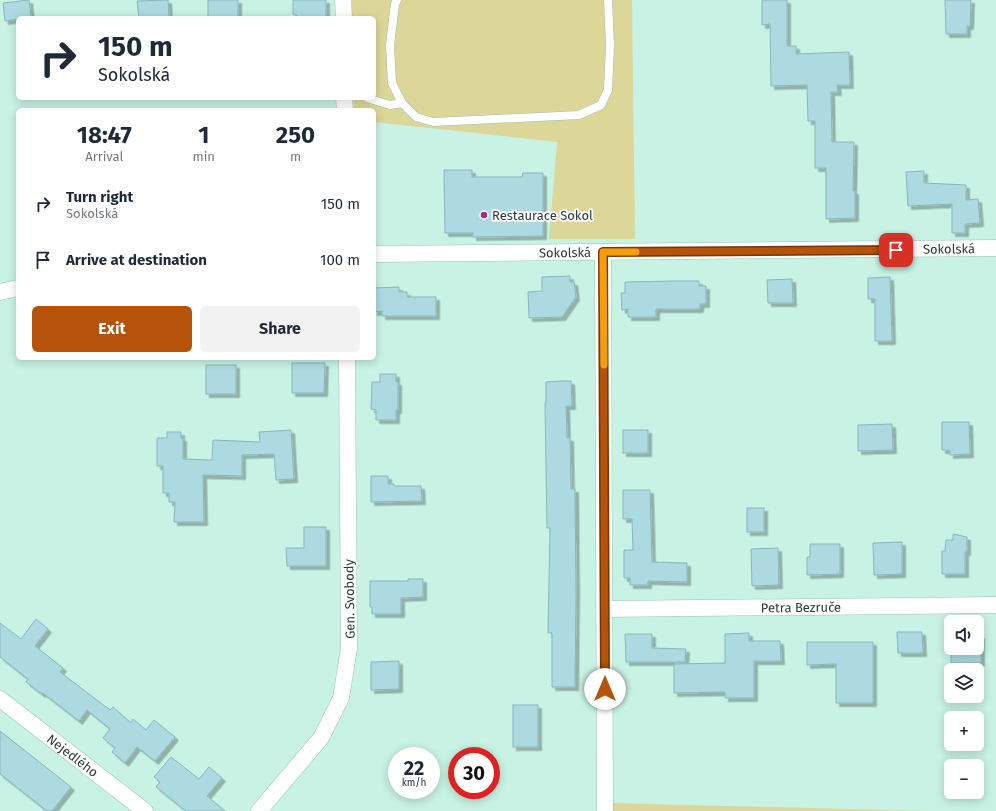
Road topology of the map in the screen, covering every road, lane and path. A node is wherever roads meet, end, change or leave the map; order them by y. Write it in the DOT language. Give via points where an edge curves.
graph roads {
  1 [pos="344,0"];
  2 [pos="397,0"];
  3 [pos="608,0"];
  4 [pos="344,16"];
  5 [pos="374,100"];
  6 [pos="402,103"];
  7 [pos="996,248"];
  8 [pos="603,252"];
  9 [pos="376,254"];
  10 [pos="16,288"];
  11 [pos="0,292"];
  12 [pos="347,360"];
  13 [pos="996,605"];
  14 [pos="605,609"];
  15 [pos="0,699"];
  16 [pos="145,811"];
  17 [pos="259,811"];
  18 [pos="605,811"];
  1 -- 4 [label="street"];
  2 -- 6 [label="lane" via="390,45 392,83"];
  3 -- 6 [label="lane" via="608,90 601,105 579,115 434,122 416,117"];
  5 -- 6 [label="lane" via="390,105"];
  7 -- 8 [label="street, Sokolská"];
  8 -- 9 [label="street, Sokolská"];
  8 -- 14 [label="street"];
  10 -- 11 [label="street"];
  12 -- 17 [label="street, Gen. Svobody" via="350,648 341,698 321,738"];
  13 -- 14 [label="street, Petra Bezruče"];
  14 -- 18 [label="street"];
  15 -- 16 [label="street, Nejedlého"];
}
